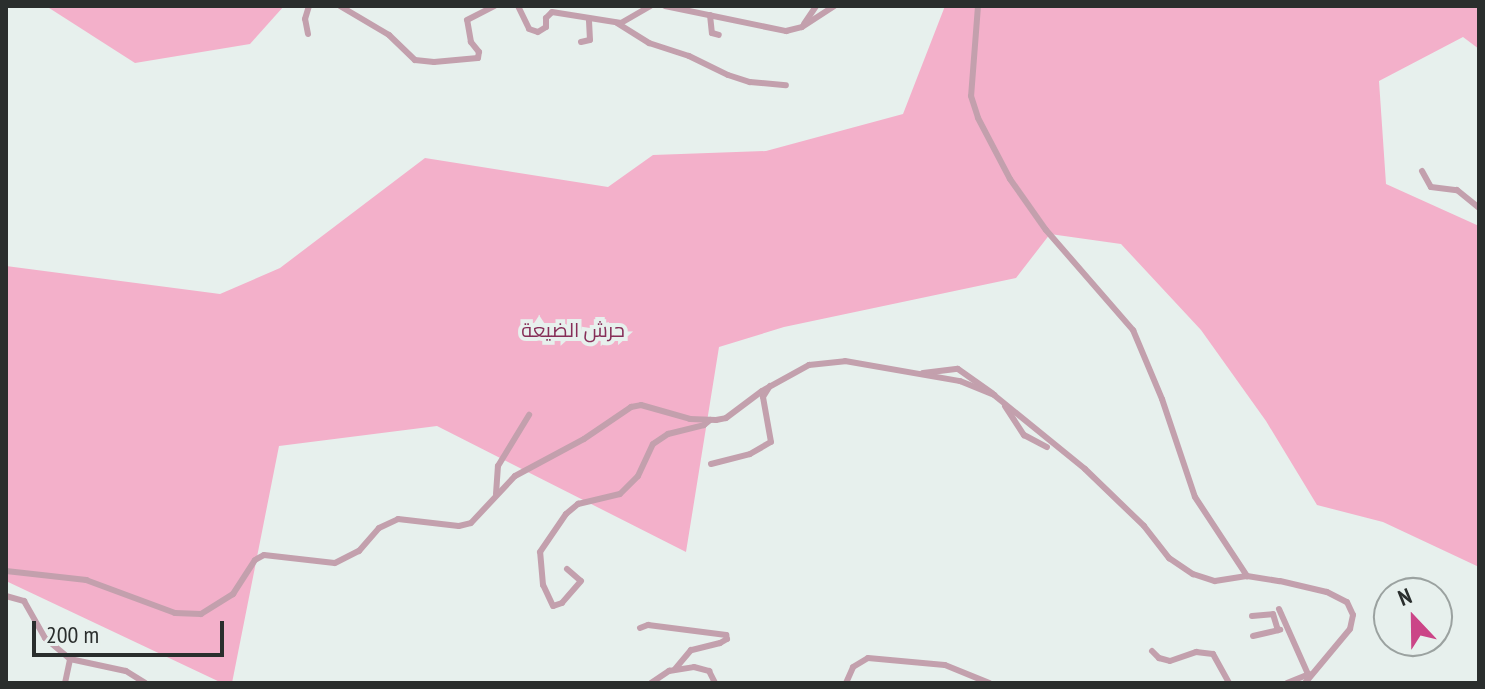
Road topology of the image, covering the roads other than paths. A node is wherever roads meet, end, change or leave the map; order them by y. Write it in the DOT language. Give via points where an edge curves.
graph roads {
  1 [pos="309,6"];
  2 [pos="340,6"];
  3 [pos="495,6"];
  4 [pos="518,6"];
  5 [pos="651,6"];
  6 [pos="665,6"];
  7 [pos="718,6"];
  8 [pos="834,6"];
  9 [pos="978,6"];
  10 [pos="814,7"];
  11 [pos="641,9"];
  12 [pos="710,15"];
  13 [pos="720,17"];
  14 [pos="589,19"];
  15 [pos="617,23"];
  16 [pos="802,27"];
  17 [pos="308,34"];
  18 [pos="719,35"];
  19 [pos="581,42"];
  20 [pos="478,58"];
  21 [pos="489,61"];
  22 [pos="786,85"];
  23 [pos="1422,171"];
  24 [pos="1479,208"];
  25 [pos="919,374"];
  26 [pos="770,386"];
  27 [pos="994,395"];
  28 [pos="1004,403"];
  29 [pos="529,415"];
  30 [pos="710,420"];
  31 [pos="1047,447"];
  32 [pos="711,464"];
  33 [pos="496,494"];
  34 [pos="567,569"];
  35 [pos="6,571"];
  36 [pos="1247,576"];
  37 [pos="6,596"];
  38 [pos="1279,609"];
  39 [pos="1252,616"];
  40 [pos="640,628"];
  41 [pos="1287,628"];
  42 [pos="1278,630"];
  43 [pos="1253,636"];
  44 [pos="1152,651"];
  45 [pos="70,659"];
  46 [pos="1177,659"];
  47 [pos="675,669"];
  48 [pos="1182,669"];
  49 [pos="1311,674"];
  50 [pos="65,683"];
  51 [pos="145,683"];
  52 [pos="651,683"];
  53 [pos="715,683"];
  54 [pos="846,683"];
  55 [pos="989,683"];
  56 [pos="1229,683"];
  57 [pos="1287,683"];
  58 [pos="1305,683"];
  1 -- 17 [label="street"];
  2 -- 20 [label="street" via="389,35 415,60"];
  3 -- 20 [label="street" via="467,20"];
  4 -- 14 [label="street" via="533,31 544,30 552,12"];
  5 -- 11 [label="street"];
  6 -- 12 [label="street"];
  7 -- 13 [label="street"];
  8 -- 16 [label="street"];
  9 -- 36 [label="street" via="971,96 978,118 1010,179 1051,237 1133,330 1195,497"];
  10 -- 16 [label="street"];
  11 -- 15 [label="street"];
  12 -- 13 [label="street"];
  12 -- 18 [label="street" via="712,33"];
  13 -- 16 [label="street" via="772,30"];
  14 -- 15 [label="street"];
  14 -- 19 [label="street" via="590,40"];
  15 -- 22 [label="street" via="649,43 728,75"];
  20 -- 21 [label="street"];
  23 -- 24 [label="street" via="1431,187 1457,190"];
  25 -- 26 [label="street" via="838,360 809,365"];
  25 -- 27 [label="street" via="968,383"];
  25 -- 27 [label="street" via="958,369"];
  26 -- 30 [label="street" via="726,418"];
  26 -- 32 [label="street" via="763,397 771,442 750,454"];
  27 -- 28 [label="street"];
  28 -- 31 [label="street" via="1024,435"];
  28 -- 36 [label="street" via="1085,469 1177,565 1215,581"];
  29 -- 33 [label="street" via="498,466"];
  30 -- 33 [label="street" via="631,407 530,467"];
  30 -- 34 [label="street" via="653,444 638,476 620,494 570,509 540,552 543,585 553,606 581,581"];
  33 -- 35 [label="street" via="475,521 465,525 389,521 359,551 335,563 259,557 233,594 201,614 175,613 94,582"];
  36 -- 49 [label="street" via="1309,586 1347,602 1353,615 1350,629"];
  37 -- 45 [label="street" via="24,601 45,638"];
  38 -- 41 [label="street"];
  39 -- 42 [label="street" via="1273,614"];
  40 -- 47 [label="street" via="726,635 720,643 691,650"];
  41 -- 42 [label="street"];
  41 -- 49 [label="street"];
  42 -- 43 [label="street"];
  44 -- 46 [label="street" via="1159,658"];
  45 -- 50 [label="street"];
  45 -- 51 [label="street" via="126,671"];
  46 -- 48 [label="street"];
  46 -- 56 [label="street" via="1196,652 1213,654"];
  47 -- 52 [label="street"];
  47 -- 53 [label="street" via="706,669"];
  49 -- 57 [label="street"];
  49 -- 58 [label="street"];
  54 -- 55 [label="street" via="853,667 868,658 945,665"];
}
